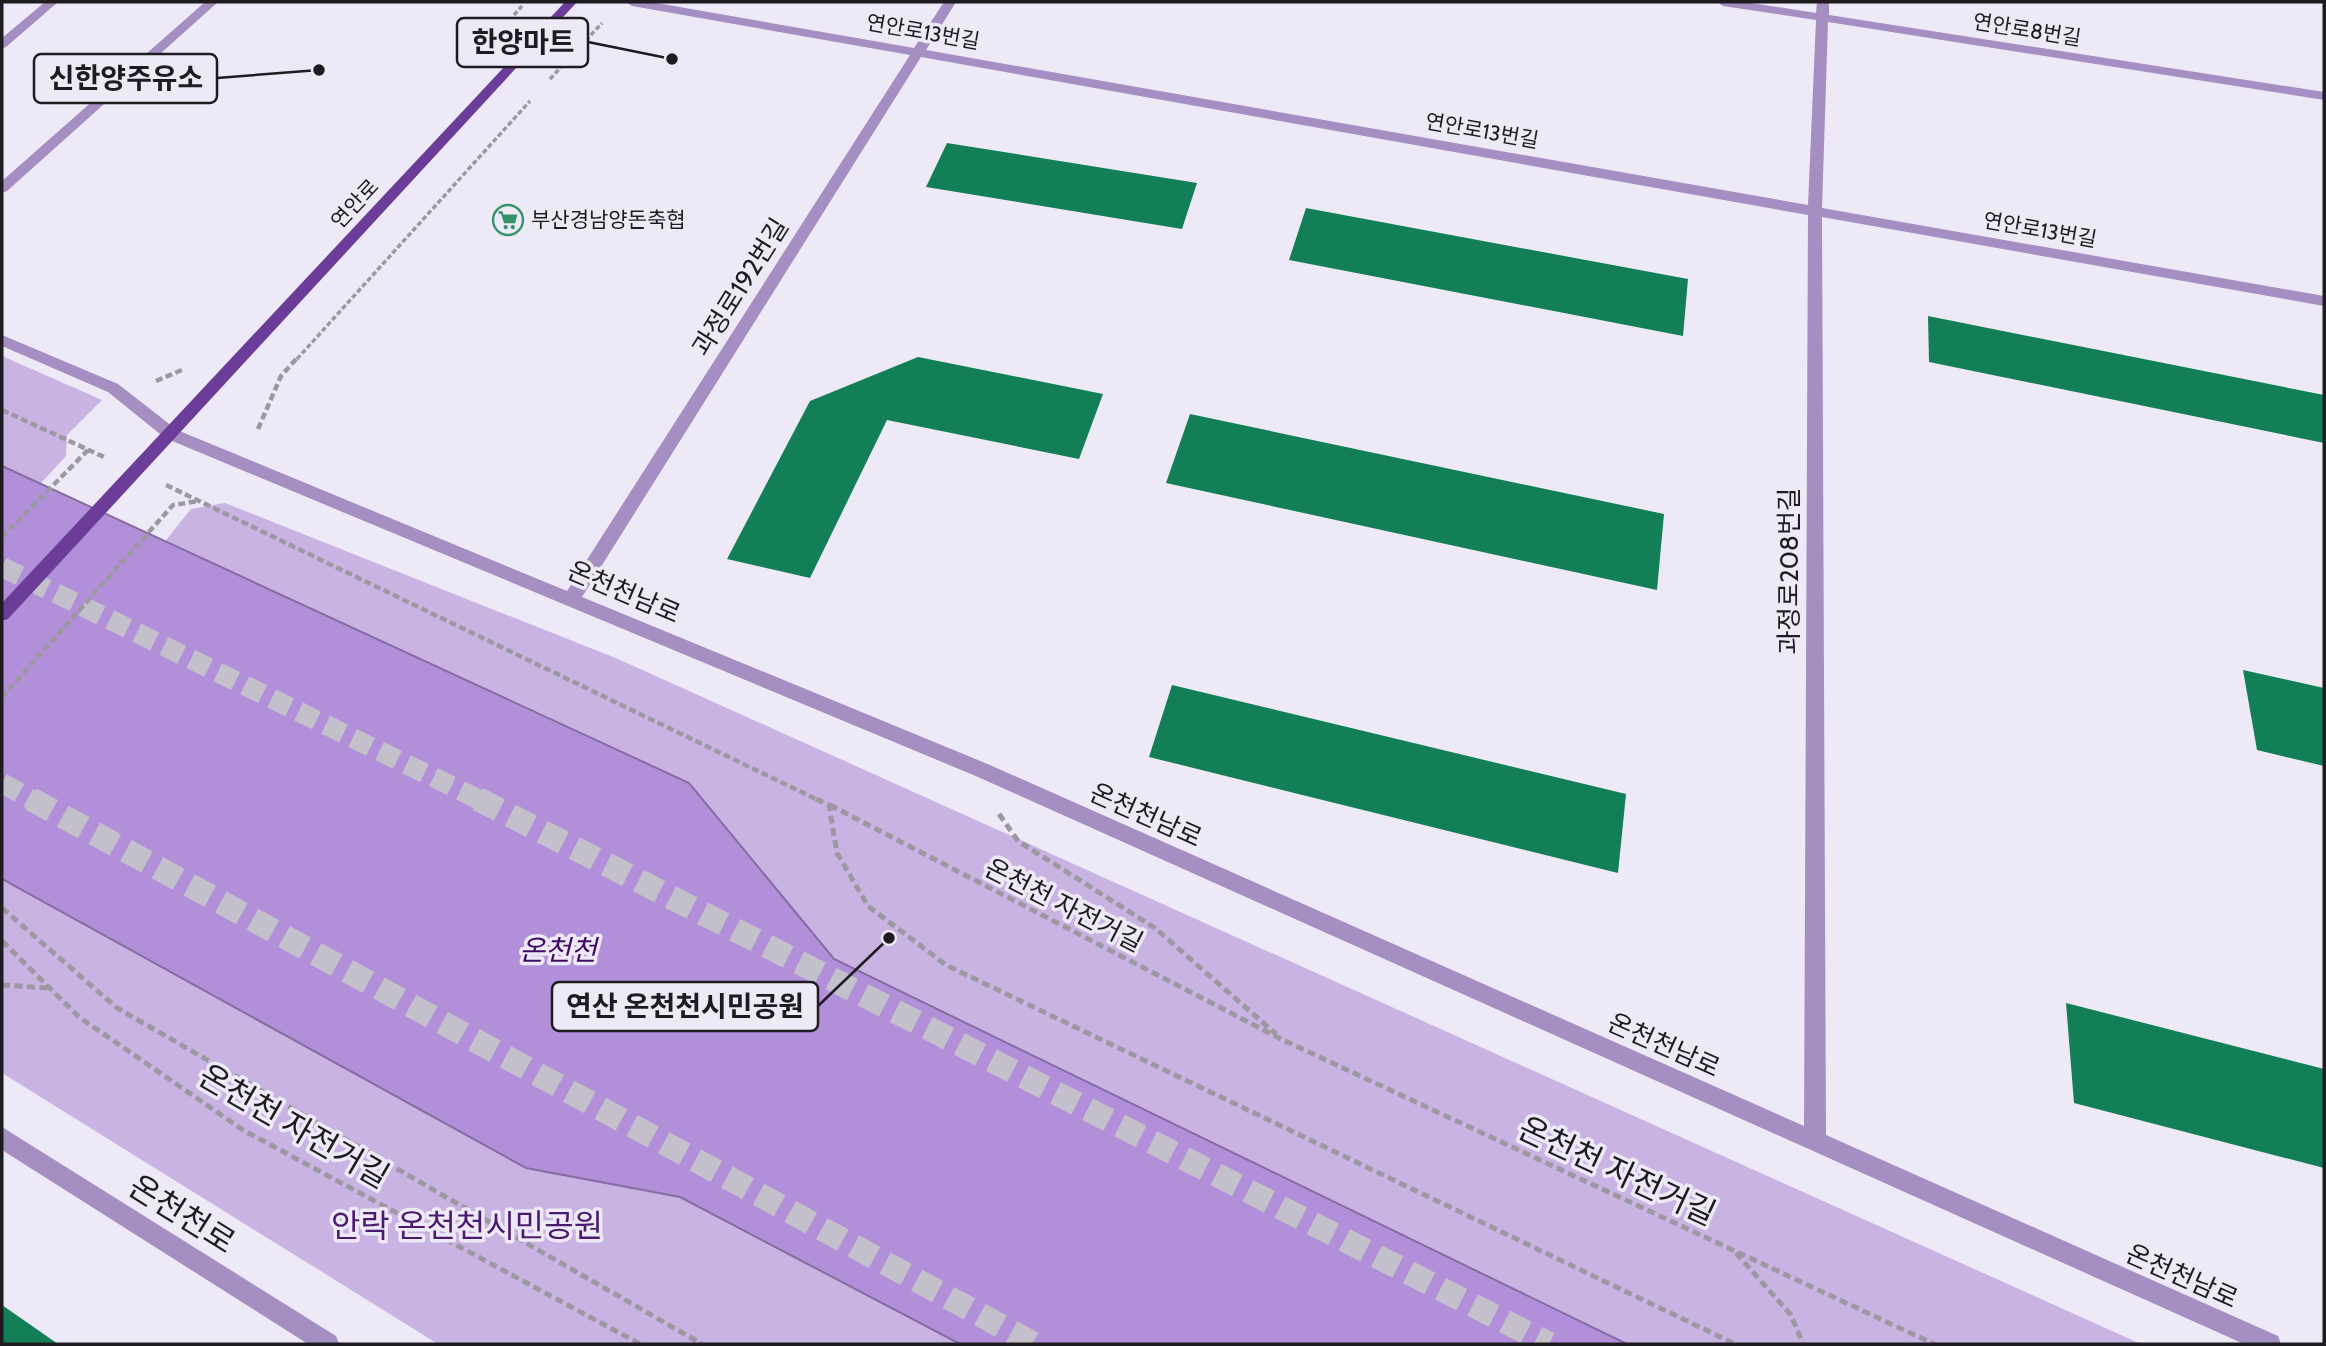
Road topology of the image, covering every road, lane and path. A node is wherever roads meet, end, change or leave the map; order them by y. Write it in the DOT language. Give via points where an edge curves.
graph roads {
  1 [pos="52,2"];
  2 [pos="212,2"];
  3 [pos="571,2"];
  4 [pos="632,2"];
  5 [pos="950,2"];
  6 [pos="1723,2"];
  7 [pos="1823,2"];
  8 [pos="1823,17"];
  9 [pos="602,23"];
  10 [pos="2,44"];
  11 [pos="918,52"];
  12 [pos="551,79"];
  13 [pos="2324,96"];
  14 [pos="530,101"];
  15 [pos="2,188"];
  16 [pos="1815,211"];
  17 [pos="2324,302"];
  18 [pos="2,340"];
  19 [pos="2,410"];
  20 [pos="258,429"];
  21 [pos="171,434"];
  22 [pos="88,450"];
  23 [pos="131,477"];
  24 [pos="199,500"];
  25 [pos="2,537"];
  26 [pos="571,599"];
  27 [pos="2,614"];
  28 [pos="2,697"];
  29 [pos="984,771"];
  30 [pos="829,805"];
  31 [pos="2,908"];
  32 [pos="2,941"];
  33 [pos="2,985"];
  34 [pos="49,988"];
  35 [pos="1281,1039"];
  36 [pos="2,1138"];
  37 [pos="1815,1141"];
  38 [pos="1735,1251"];
  39 [pos="328,1344"];
  40 [pos="640,1344"];
  41 [pos="702,1344"];
  42 [pos="1735,1344"];
  43 [pos="1803,1344"];
  44 [pos="1934,1344"];
  45 [pos="2270,1344"];
  1 -- 10 [label="street"];
  2 -- 15 [label="street"];
  3 -- 21 [label="main road, 연안로"];
  4 -- 11 [label="street, 연안로13번길"];
  5 -- 11 [label="street, 과정로192번길"];
  6 -- 8 [label="street, 연안로8번길"];
  7 -- 8 [label="street, 과정로208번길"];
  8 -- 13 [label="street, 연안로8번길"];
  8 -- 16 [label="street, 과정로208번길"];
  9 -- 12 [label="path"];
  11 -- 16 [label="street, 연안로13번길"];
  11 -- 26 [label="street, 과정로192번길"];
  14 -- 20 [label="path" via="281,376"];
  16 -- 17 [label="street, 연안로13번길"];
  16 -- 37 [label="street, 과정로208번길"];
  18 -- 21 [label="street, 온천천남로" via="113,388"];
  19 -- 22 [label="path, 온천천 자전거길"];
  21 -- 23 [label="main road, 연안로"];
  21 -- 26 [label="street, 온천천남로"];
  22 -- 23 [label="path, 온천천 자전거길"];
  22 -- 25 [label="path"];
  23 -- 24 [label="path, 온천천 자전거길"];
  23 -- 27 [label="main road, 연안로"];
  24 -- 28 [label="path" via="173,505"];
  24 -- 30 [label="path, 온천천 자전거길"];
  26 -- 29 [label="street, 온천천남로"];
  29 -- 35 [label="path, 온천천 자전거길" via="990,801 1018,841 1156,928"];
  29 -- 37 [label="street, 온천천남로"];
  30 -- 35 [label="path, 온천천 자전거길"];
  30 -- 42 [label="path" via="837,853 868,906 946,965"];
  31 -- 41 [label="path" via="117,1008"];
  32 -- 34 [label="path, 온천천 자전거길"];
  33 -- 34 [label="path"];
  34 -- 40 [label="path, 온천천 자전거길" via="79,1017 243,1130"];
  35 -- 38 [label="path, 온천천 자전거길"];
  36 -- 39 [label="street, 온천천로"];
  37 -- 45 [label="street, 온천천남로"];
  38 -- 43 [label="path" via="1791,1315"];
  38 -- 44 [label="path, 온천천 자전거길"];
}
